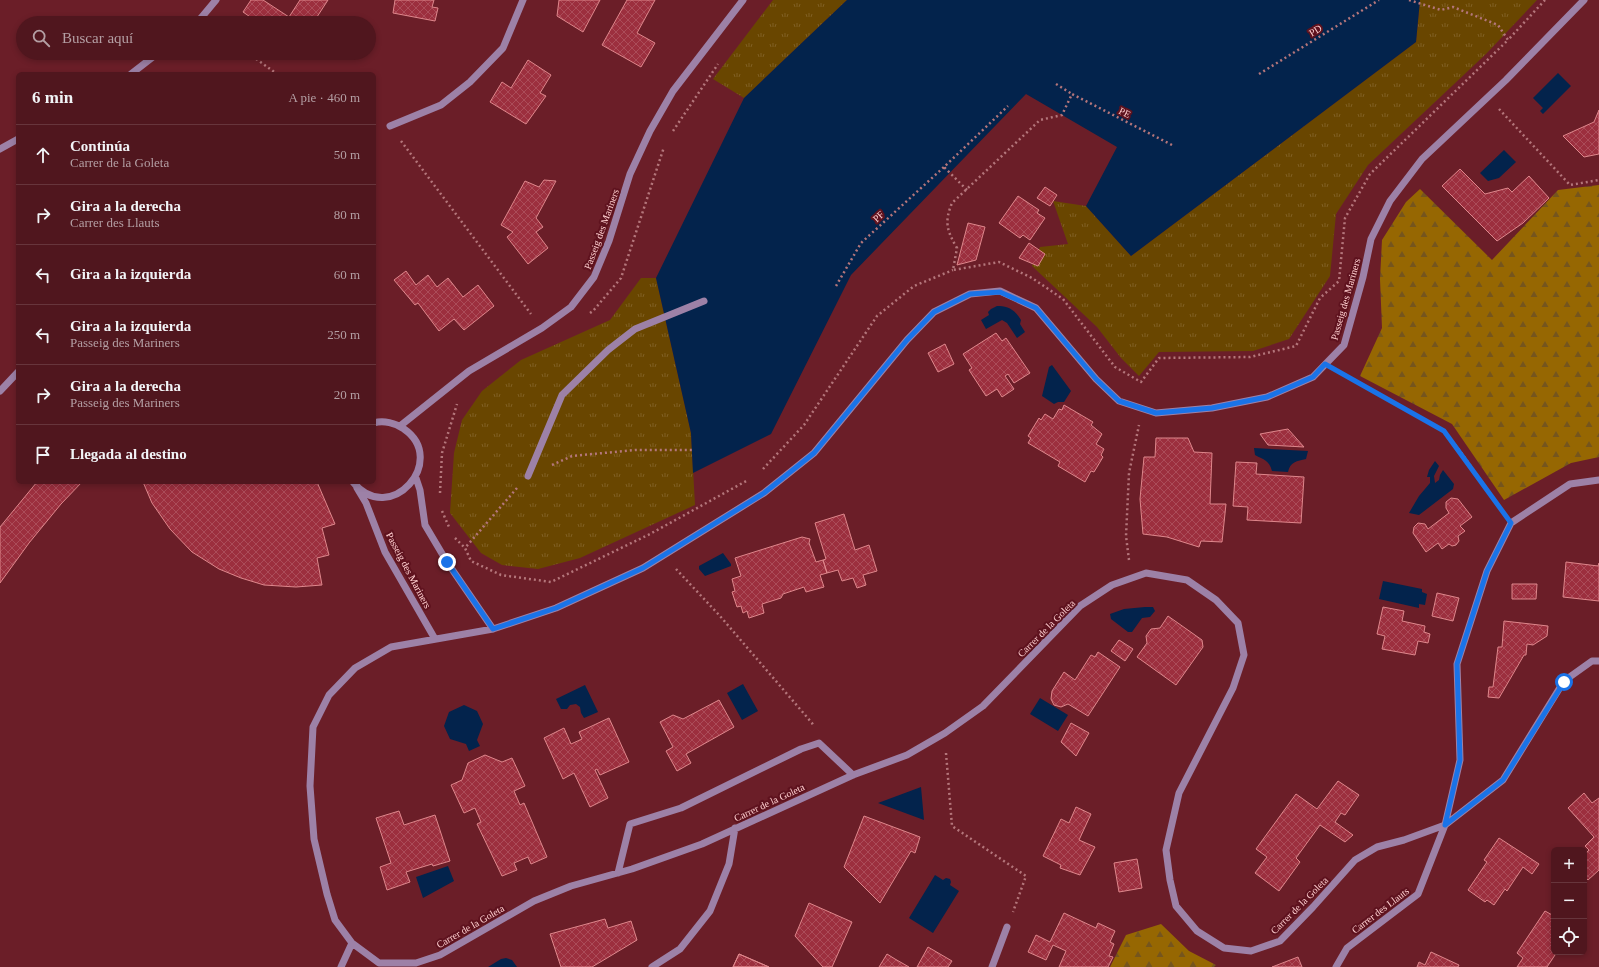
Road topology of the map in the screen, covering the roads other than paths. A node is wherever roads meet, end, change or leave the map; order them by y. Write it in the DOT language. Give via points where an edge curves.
graph roads {
  1 [pos="216,0"];
  2 [pos="523,0"];
  3 [pos="743,0"];
  4 [pos="1584,0"];
  5 [pos="203,16"];
  6 [pos="149,60"];
  7 [pos="134,72"];
  8 [pos="390,126"];
  9 [pos="16,140"];
  10 [pos="0,149"];
  11 [pos="704,301"];
  12 [pos="16,374"];
  13 [pos="0,391"];
  14 [pos="376,423"];
  15 [pos="400,426"];
  16 [pos="528,476"];
  17 [pos="416,478"];
  18 [pos="1599,480"];
  19 [pos="355,485"];
  20 [pos="493,629"];
  21 [pos="434,639"];
  22 [pos="1599,661"];
  23 [pos="853,775"];
  24 [pos="1445,825"];
  25 [pos="735,828"];
  26 [pos="618,873"];
  27 [pos="1007,927"];
  28 [pos="352,943"];
  29 [pos="340,967"];
  30 [pos="652,967"];
  31 [pos="992,967"];
  32 [pos="1336,967"];
  1 -- 5 [label="street"];
  2 -- 8 [label="street" via="503,48 470,82 441,105"];
  3 -- 15 [label="street, Passeig des Mariners" via="673,91 650,131 630,174 609,241 594,277 571,307 542,328 470,371"];
  4 -- 20 [label="street, Passeig des Mariners" via="1422,159 1390,201 1370,239 1363,278 1344,345 1313,377 1267,397 1212,408 1156,413 1119,401 1096,379 1036,308 1000,292 970,294 934,312 907,340 814,453 764,493 643,568 556,608"];
  6 -- 7 [label="street"];
  9 -- 10 [label="street"];
  11 -- 16 [label="street" via="635,329 608,350 562,395"];
  12 -- 13 [label="street"];
  14 -- 15 [label="street" via="387,422"];
  15 -- 17 [label="street" via="414,440 419,450 420,463"];
  17 -- 19 [label="street" via="410,486 392,496 368,495"];
  17 -- 20 [label="street" via="425,525"];
  18 -- 24 [label="street, Carrer des Llauts" via="1570,484 1511,523 1487,571 1457,664 1460,760"];
  19 -- 21 [label="street, Passeig des Mariners" via="366,503 386,552"];
  20 -- 21 [label="street, Passeig des Mariners"];
  21 -- 28 [label="street, Carrer de la Goleta" via="391,647 355,668 329,694 313,727 310,786 314,839 336,920"];
  22 -- 24 [label="street, Carrer de la Goleta" via="1592,661 1564,682 1503,780"];
  23 -- 24 [label="street, Carrer de la Goleta" via="907,755 945,733 983,706 1080,606 1112,585 1146,573 1187,580 1216,600 1238,623 1244,655 1233,688 1179,794 1166,850 1176,906 1197,931 1224,948 1251,951 1280,941 1314,908 1355,860 1377,846 1404,840"];
  23 -- 25 [label="street, Carrer de la Goleta"];
  23 -- 26 [label="street" via="819,743 801,749 681,808 630,824"];
  24 -- 32 [label="street, Carrer des Llauts" via="1418,894 1347,948"];
  25 -- 26 [label="street, Carrer de la Goleta" via="702,844"];
  25 -- 30 [label="street" via="729,864 710,911 680,949"];
  26 -- 28 [label="street, Carrer de la Goleta" via="571,886 534,901 440,955 416,963 379,963"];
  27 -- 31 [label="street"];
  28 -- 29 [label="street"];
}
